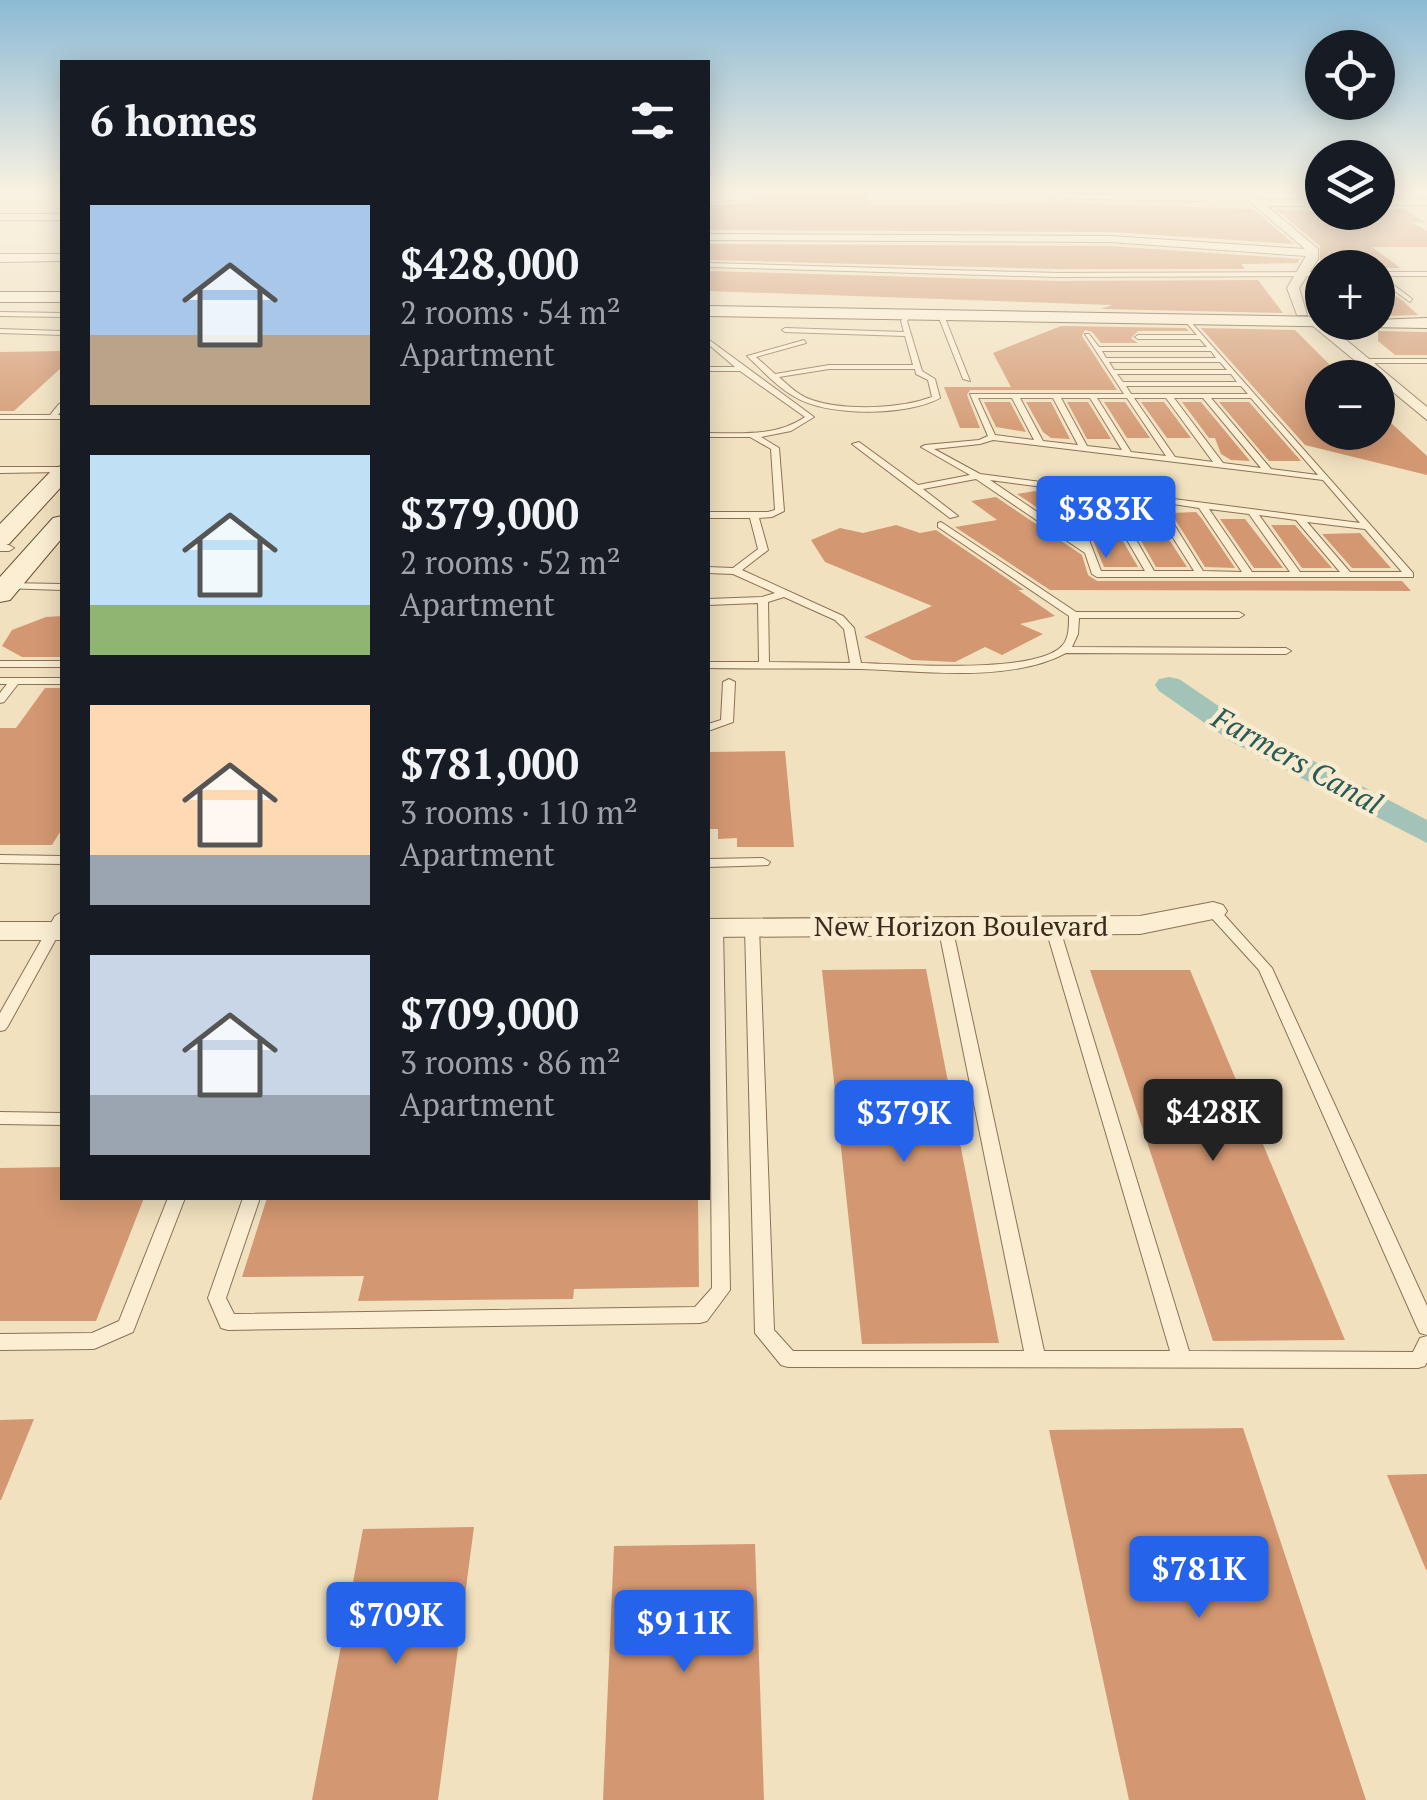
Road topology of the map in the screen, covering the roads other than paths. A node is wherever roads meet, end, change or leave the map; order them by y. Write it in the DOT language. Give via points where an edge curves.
graph roads {
  1 [pos="1299,278"];
  2 [pos="60,286"];
  3 [pos="4,289"];
  4 [pos="1395,289"];
  5 [pos="60,297"];
  6 [pos="1410,300"];
  7 [pos="710,301"];
  8 [pos="1305,302"];
  9 [pos="710,311"];
  10 [pos="1080,311"];
  11 [pos="1427,312"];
  12 [pos="1395,313"];
  13 [pos="0,314"];
  14 [pos="42,314"];
  15 [pos="60,315"];
  16 [pos="1305,317"];
  17 [pos="1305,317"];
  18 [pos="942,318"];
  19 [pos="1305,318"];
  20 [pos="1122,321"];
  21 [pos="1395,321"];
  22 [pos="781,322"];
  23 [pos="1427,323"];
  24 [pos="908,325"];
  25 [pos="1196,330"];
  26 [pos="0,331"];
  27 [pos="22,331"];
  28 [pos="60,334"];
  29 [pos="1087,334"];
  30 [pos="1138,337"];
  31 [pos="1342,340"];
  32 [pos="710,343"];
  33 [pos="1213,349"];
  34 [pos="1097,350"];
  35 [pos="1104,360"];
  36 [pos="1222,360"];
  37 [pos="1364,360"];
  38 [pos="1395,361"];
  39 [pos="1427,361"];
  40 [pos="918,367"];
  41 [pos="710,369"];
  42 [pos="742,369"];
  43 [pos="1112,372"];
  44 [pos="1233,372"];
  45 [pos="774,376"];
  46 [pos="968,379"];
  47 [pos="1121,384"];
  48 [pos="1244,384"];
  49 [pos="1395,387"];
  50 [pos="1015,396"];
  51 [pos="1056,396"];
  52 [pos="1092,396"];
  53 [pos="1129,396"];
  54 [pos="1168,396"];
  55 [pos="1205,396"];
  56 [pos="1254,396"];
  57 [pos="1427,415"];
  58 [pos="0,417"];
  59 [pos="57,417"];
  60 [pos="752,434"];
  61 [pos="710,436"];
  62 [pos="992,437"];
  63 [pos="1040,443"];
  64 [pos="856,444"];
  65 [pos="1084,448"];
  66 [pos="1128,454"];
  67 [pos="1172,459"];
  68 [pos="1220,465"];
  69 [pos="0,470"];
  70 [pos="60,471"];
  71 [pos="1268,471"];
  72 [pos="60,473"];
  73 [pos="978,476"];
  74 [pos="1325,478"];
  75 [pos="1054,486"];
  76 [pos="916,488"];
  77 [pos="1104,492"];
  78 [pos="1153,498"];
  79 [pos="1202,505"];
  80 [pos="1252,512"];
  81 [pos="710,515"];
  82 [pos="754,515"];
  83 [pos="953,516"];
  84 [pos="1299,518"];
  85 [pos="60,524"];
  86 [pos="941,525"];
  87 [pos="1368,527"];
  88 [pos="1089,552"];
  89 [pos="2,566"];
  90 [pos="710,570"];
  91 [pos="735,571"];
  92 [pos="1151,574"];
  93 [pos="1200,574"];
  94 [pos="1250,574"];
  95 [pos="1297,574"];
  96 [pos="1346,574"];
  97 [pos="60,586"];
  98 [pos="785,593"];
  99 [pos="763,600"];
  100 [pos="710,602"];
  101 [pos="1074,614"];
  102 [pos="1239,615"];
  103 [pos="1064,650"];
  104 [pos="1286,651"];
  105 [pos="0,664"];
  106 [pos="60,664"];
  107 [pos="710,665"];
  108 [pos="764,665"];
  109 [pos="856,666"];
  110 [pos="15,681"];
  111 [pos="60,681"];
  112 [pos="0,682"];
  113 [pos="729,682"];
  114 [pos="0,700"];
  115 [pos="710,727"];
  116 [pos="0,859"];
  117 [pos="60,860"];
  118 [pos="710,862"];
  119 [pos="763,862"];
  120 [pos="1213,911"];
  121 [pos="60,926"];
  122 [pos="944,926"];
  123 [pos="1052,926"];
  124 [pos="752,927"];
  125 [pos="712,928"];
  126 [pos="0,931"];
  127 [pos="0,1026"];
  128 [pos="0,1118"];
  129 [pos="60,1119"];
  130 [pos="175,1200"];
  131 [pos="250,1200"];
  132 [pos="1427,1328"];
  133 [pos="0,1342"];
  134 [pos="1427,1344"];
  135 [pos="1036,1360"];
  136 [pos="1182,1360"];
  1 -- 8 [label="street" via="1294,288"];
  2 -- 3 [label="main road"];
  3 -- 5 [label="main road"];
  4 -- 6 [label="lane"];
  7 -- 10 [label="main road"];
  9 -- 22 [label="main road"];
  10 -- 16 [label="main road"];
  10 -- 24 [label="main road" via="919,313"];
  11 -- 12 [label="main road"];
  13 -- 14 [label="lane"];
  14 -- 15 [label="lane"];
  14 -- 27 [label="lane"];
  17 -- 20 [label="main road"];
  18 -- 20 [label="main road"];
  18 -- 24 [label="main road"];
  18 -- 46 [label="lane"];
  19 -- 25 [label="main road"];
  20 -- 25 [label="main road"];
  21 -- 23 [label="main road"];
  22 -- 24 [label="main road"];
  22 -- 45 [label="lane" via="804,342 751,356"];
  24 -- 40 [label="lane"];
  25 -- 30 [label="lane"];
  25 -- 33 [label="lane"];
  26 -- 27 [label="lane"];
  27 -- 28 [label="lane"];
  29 -- 34 [label="lane"];
  31 -- 37 [label="street"];
  32 -- 42 [label="lane"];
  33 -- 34 [label="lane"];
  33 -- 36 [label="lane"];
  34 -- 35 [label="lane"];
  35 -- 36 [label="lane"];
  35 -- 43 [label="lane"];
  36 -- 44 [label="lane"];
  38 -- 39 [label="lane"];
  40 -- 45 [label="lane" via="829,367"];
  40 -- 45 [label="lane" via="932,379 936,398 921,407 822,406"];
  41 -- 42 [label="lane"];
  42 -- 60 [label="lane" via="810,417 801,425"];
  43 -- 44 [label="lane"];
  43 -- 47 [label="lane"];
  44 -- 48 [label="lane"];
  47 -- 48 [label="lane"];
  47 -- 53 [label="lane"];
  48 -- 56 [label="lane"];
  49 -- 57 [label="street"];
  50 -- 51 [label="lane"];
  50 -- 62 [label="lane" via="973,396"];
  50 -- 63 [label="lane"];
  51 -- 52 [label="lane"];
  51 -- 65 [label="lane"];
  52 -- 53 [label="lane"];
  52 -- 66 [label="lane"];
  53 -- 54 [label="lane"];
  53 -- 67 [label="lane"];
  54 -- 55 [label="lane"];
  54 -- 68 [label="lane"];
  55 -- 56 [label="lane"];
  55 -- 71 [label="lane"];
  56 -- 74 [label="lane"];
  58 -- 59 [label="lane"];
  60 -- 61 [label="lane"];
  60 -- 82 [label="lane" via="774,448 780,511"];
  62 -- 63 [label="lane"];
  62 -- 73 [label="lane" via="925,446"];
  63 -- 65 [label="lane"];
  64 -- 76 [label="lane"];
  65 -- 66 [label="lane"];
  66 -- 67 [label="lane"];
  67 -- 68 [label="lane"];
  68 -- 71 [label="lane"];
  69 -- 70 [label="lane"];
  71 -- 74 [label="lane"];
  72 -- 89 [label="main road" via="38,498"];
  73 -- 75 [label="lane"];
  73 -- 76 [label="lane"];
  73 -- 88 [label="lane"];
  74 -- 87 [label="lane"];
  75 -- 77 [label="lane"];
  75 -- 88 [label="lane"];
  76 -- 83 [label="lane"];
  77 -- 78 [label="lane"];
  77 -- 92 [label="lane"];
  78 -- 79 [label="lane"];
  78 -- 93 [label="lane"];
  79 -- 80 [label="lane"];
  79 -- 94 [label="lane"];
  80 -- 84 [label="lane"];
  80 -- 95 [label="lane"];
  81 -- 82 [label="lane"];
  82 -- 91 [label="lane" via="762,550"];
  84 -- 87 [label="lane"];
  84 -- 96 [label="lane"];
  85 -- 89 [label="main road"];
  86 -- 101 [label="lane"];
  87 -- 96 [label="lane" via="1410,574"];
  88 -- 92 [label="lane" via="1097,574"];
  89 -- 97 [label="lane"];
  90 -- 91 [label="lane"];
  91 -- 98 [label="lane"];
  92 -- 93 [label="lane"];
  93 -- 94 [label="lane"];
  94 -- 95 [label="lane"];
  95 -- 96 [label="lane"];
  98 -- 99 [label="lane"];
  98 -- 109 [label="lane" via="849,628"];
  99 -- 100 [label="lane"];
  99 -- 108 [label="lane"];
  101 -- 102 [label="lane"];
  101 -- 103 [label="lane"];
  103 -- 104 [label="lane"];
  103 -- 109 [label="lane" via="1005,667"];
  105 -- 106 [label="lane"];
  107 -- 108 [label="lane"];
  108 -- 109 [label="lane"];
  110 -- 111 [label="lane"];
  110 -- 112 [label="lane"];
  110 -- 114 [label="lane"];
  113 -- 115 [label="lane" via="727,722"];
  116 -- 117 [label="lane"];
  118 -- 119 [label="lane"];
  120 -- 123 [label="street, New Horizon Boulevard" via="1140,925"];
  120 -- 132 [label="lane" via="1266,968"];
  121 -- 126 [label="street"];
  121 -- 127 [label="lane"];
  122 -- 123 [label="street, New Horizon Boulevard"];
  122 -- 124 [label="street, New Horizon Boulevard"];
  122 -- 135 [label="lane"];
  123 -- 136 [label="lane"];
  124 -- 125 [label="street, New Horizon Boulevard"];
  124 -- 135 [label="lane" via="766,1333 788,1359"];
  125 -- 131 [label="lane" via="721,1290 700,1315 228,1322 217,1298"];
  128 -- 129 [label="lane"];
  130 -- 133 [label="lane" via="126,1326 94,1341"];
  134 -- 136 [label="lane" via="1418,1360"];
  135 -- 136 [label="lane"];
}
